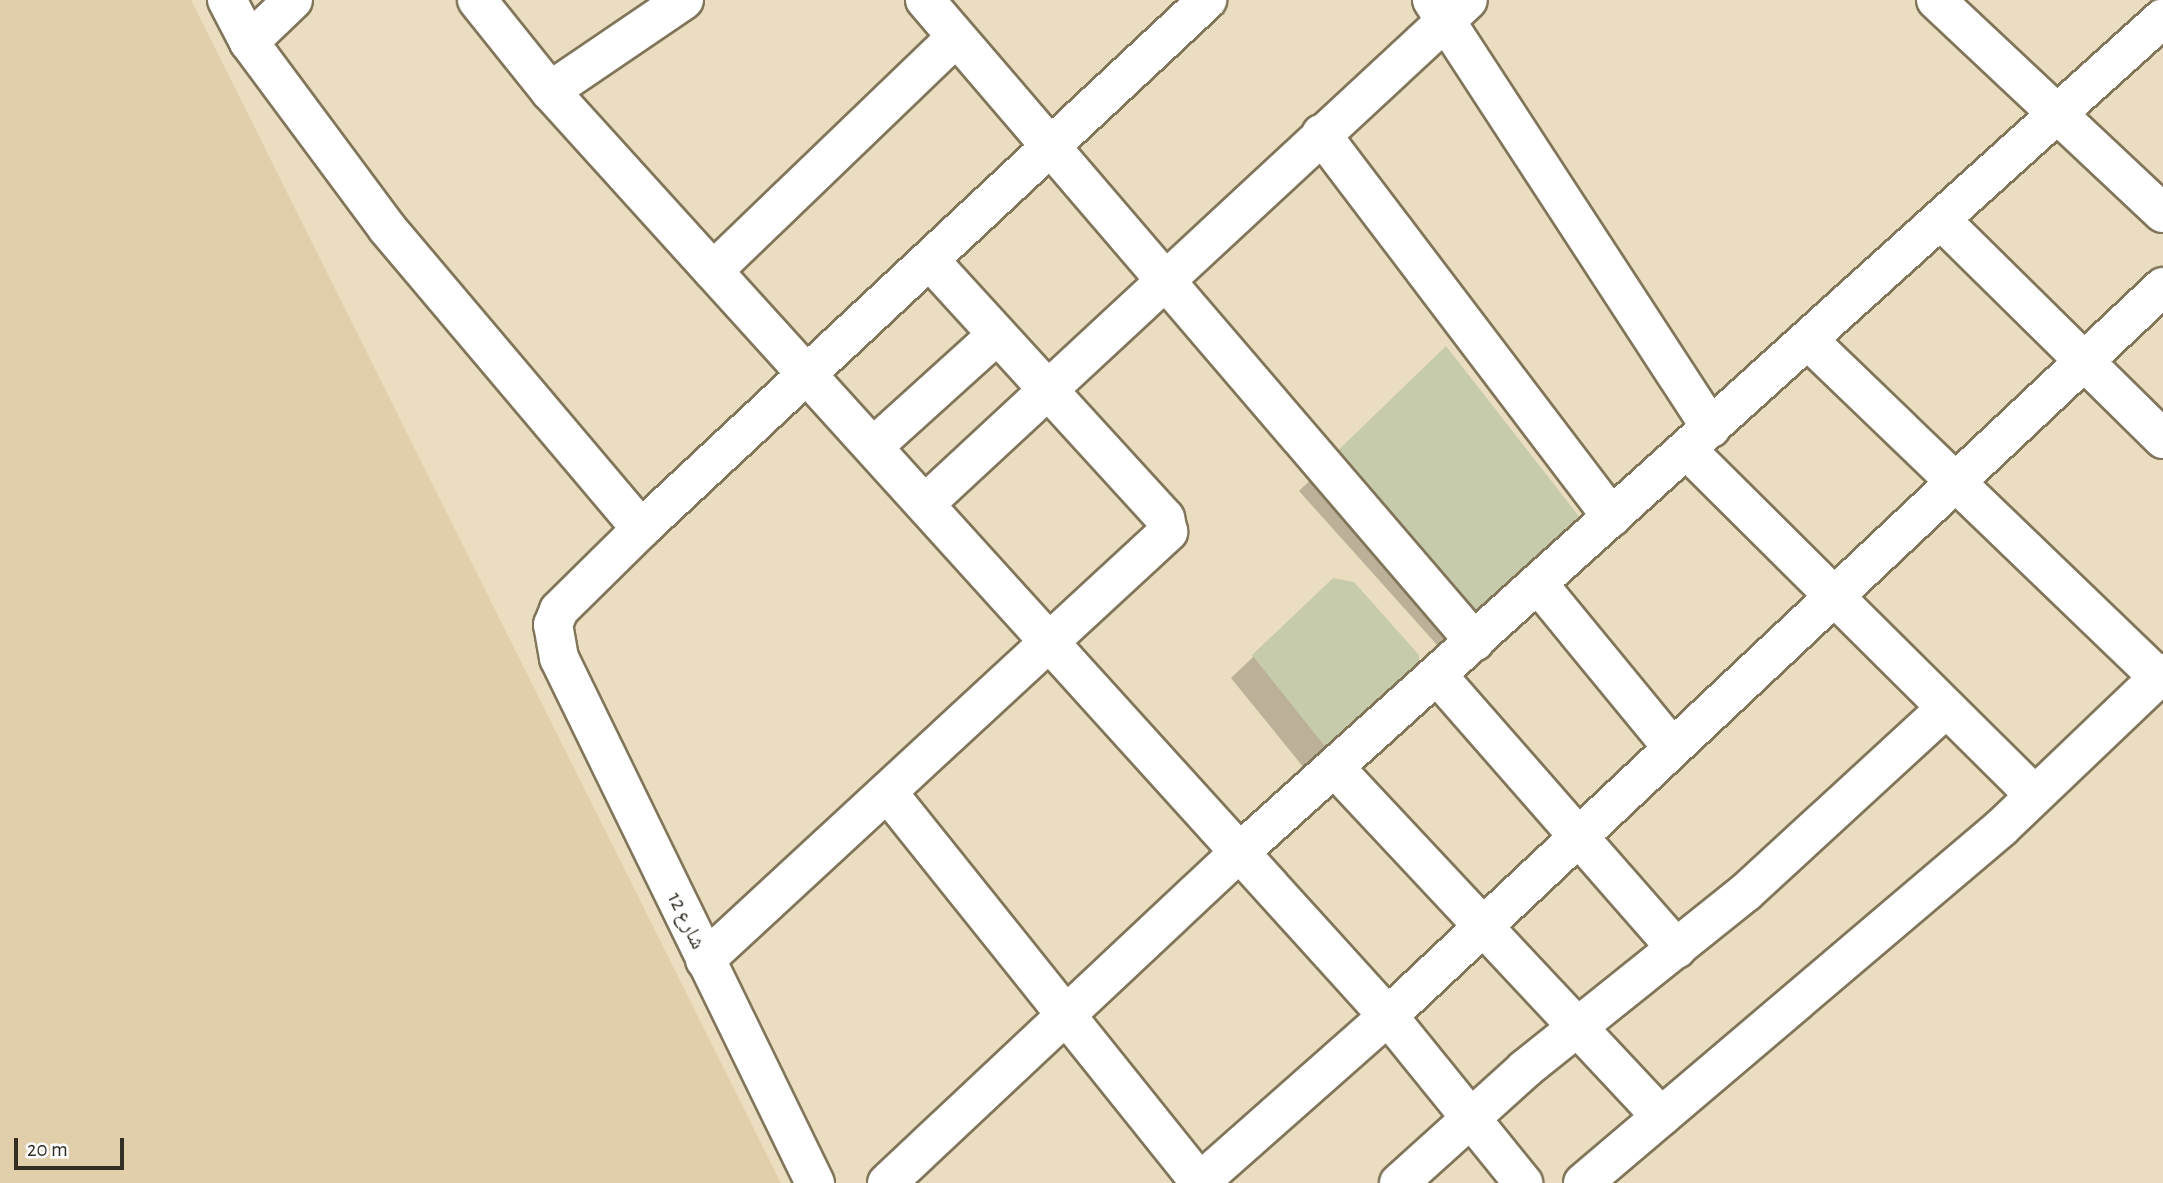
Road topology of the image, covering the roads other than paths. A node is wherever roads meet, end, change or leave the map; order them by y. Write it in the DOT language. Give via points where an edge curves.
graph roads {
  1 [pos="227,0"];
  2 [pos="293,0"];
  3 [pos="477,0"];
  4 [pos="684,0"];
  5 [pos="925,0"];
  6 [pos="1207,0"];
  7 [pos="1936,0"];
  8 [pos="1448,6"];
  9 [pos="2163,18"];
  10 [pos="956,37"];
  11 [pos="248,42"];
  12 [pos="550,91"];
  13 [pos="2059,113"];
  14 [pos="1321,134"];
  15 [pos="1052,148"];
  16 [pos="2163,213"];
  17 [pos="1941,220"];
  18 [pos="930,261"];
  19 [pos="713,271"];
  20 [pos="1165,281"];
  21 [pos="2163,287"];
  22 [pos="997,335"];
  23 [pos="1808,340"];
  24 [pos="2083,361"];
  25 [pos="809,376"];
  26 [pos="1047,390"];
  27 [pos="1699,439"];
  28 [pos="2163,439"];
  29 [pos="874,446"];
  30 [pos="1954,480"];
  31 [pos="926,503"];
  32 [pos="1612,517"];
  33 [pos="641,529"];
  34 [pos="1538,584"];
  35 [pos="1832,595"];
  36 [pos="1052,642"];
  37 [pos="1475,642"];
  38 [pos="1437,675"];
  39 [pos="2161,675"];
  40 [pos="1946,708"];
  41 [pos="1671,746"];
  42 [pos="1334,767"];
  43 [pos="888,793"];
  44 [pos="2034,795"];
  45 [pos="1577,835"];
  46 [pos="1239,853"];
  47 [pos="1482,926"];
  48 [pos="1677,948"];
  49 [pos="705,960"];
  50 [pos="1066,1015"];
  51 [pos="1388,1016"];
  52 [pos="1577,1027"];
  53 [pos="1471,1115"];
  54 [pos="1661,1117"];
  55 [pos="815,1183"];
  56 [pos="887,1183"];
  57 [pos="1200,1183"];
  58 [pos="1399,1183"];
  59 [pos="1523,1183"];
  60 [pos="1583,1183"];
  1 -- 11 [label="street"];
  2 -- 11 [label="street"];
  3 -- 12 [label="street"];
  4 -- 12 [label="street"];
  5 -- 10 [label="street"];
  6 -- 15 [label="street"];
  7 -- 13 [label="street"];
  8 -- 14 [label="street"];
  8 -- 27 [label="street"];
  9 -- 13 [label="street"];
  10 -- 15 [label="street"];
  10 -- 19 [label="street"];
  11 -- 33 [label="street" via="387,228"];
  12 -- 19 [label="street"];
  13 -- 16 [label="street"];
  13 -- 17 [label="street"];
  14 -- 20 [label="street"];
  14 -- 32 [label="street"];
  15 -- 18 [label="street"];
  15 -- 20 [label="street"];
  17 -- 23 [label="street"];
  17 -- 24 [label="street"];
  18 -- 22 [label="street"];
  18 -- 25 [label="street"];
  19 -- 25 [label="street"];
  20 -- 26 [label="street"];
  20 -- 37 [label="street"];
  21 -- 24 [label="street"];
  22 -- 26 [label="street"];
  22 -- 29 [label="street"];
  23 -- 27 [label="street"];
  23 -- 30 [label="street"];
  24 -- 28 [label="street"];
  24 -- 30 [label="street"];
  25 -- 29 [label="street"];
  25 -- 33 [label="street"];
  26 -- 31 [label="street"];
  26 -- 36 [label="street" via="1168,525 1164,537"];
  27 -- 32 [label="street"];
  27 -- 35 [label="street"];
  29 -- 31 [label="street"];
  30 -- 35 [label="street"];
  30 -- 39 [label="street"];
  31 -- 36 [label="street"];
  32 -- 34 [label="street"];
  33 -- 49 [label="street, شارع 12" via="559,610 552,641"];
  34 -- 37 [label="street"];
  34 -- 41 [label="street"];
  35 -- 40 [label="street"];
  35 -- 41 [label="street"];
  36 -- 43 [label="street"];
  36 -- 46 [label="street"];
  37 -- 38 [label="street"];
  38 -- 42 [label="street"];
  38 -- 45 [label="street"];
  39 -- 44 [label="street"];
  40 -- 44 [label="street"];
  40 -- 48 [label="street"];
  41 -- 45 [label="street"];
  42 -- 46 [label="street"];
  42 -- 47 [label="street"];
  43 -- 49 [label="street"];
  43 -- 50 [label="street"];
  44 -- 54 [label="street"];
  45 -- 47 [label="street"];
  45 -- 48 [label="street"];
  46 -- 50 [label="street"];
  46 -- 51 [label="street"];
  47 -- 51 [label="street"];
  47 -- 52 [label="street"];
  48 -- 52 [label="street"];
  49 -- 55 [label="street, شارع 12"];
  50 -- 56 [label="street"];
  50 -- 57 [label="street"];
  51 -- 53 [label="street"];
  51 -- 57 [label="street"];
  52 -- 53 [label="street"];
  52 -- 54 [label="street"];
  53 -- 58 [label="street"];
  53 -- 59 [label="street"];
  54 -- 60 [label="street"];
}
